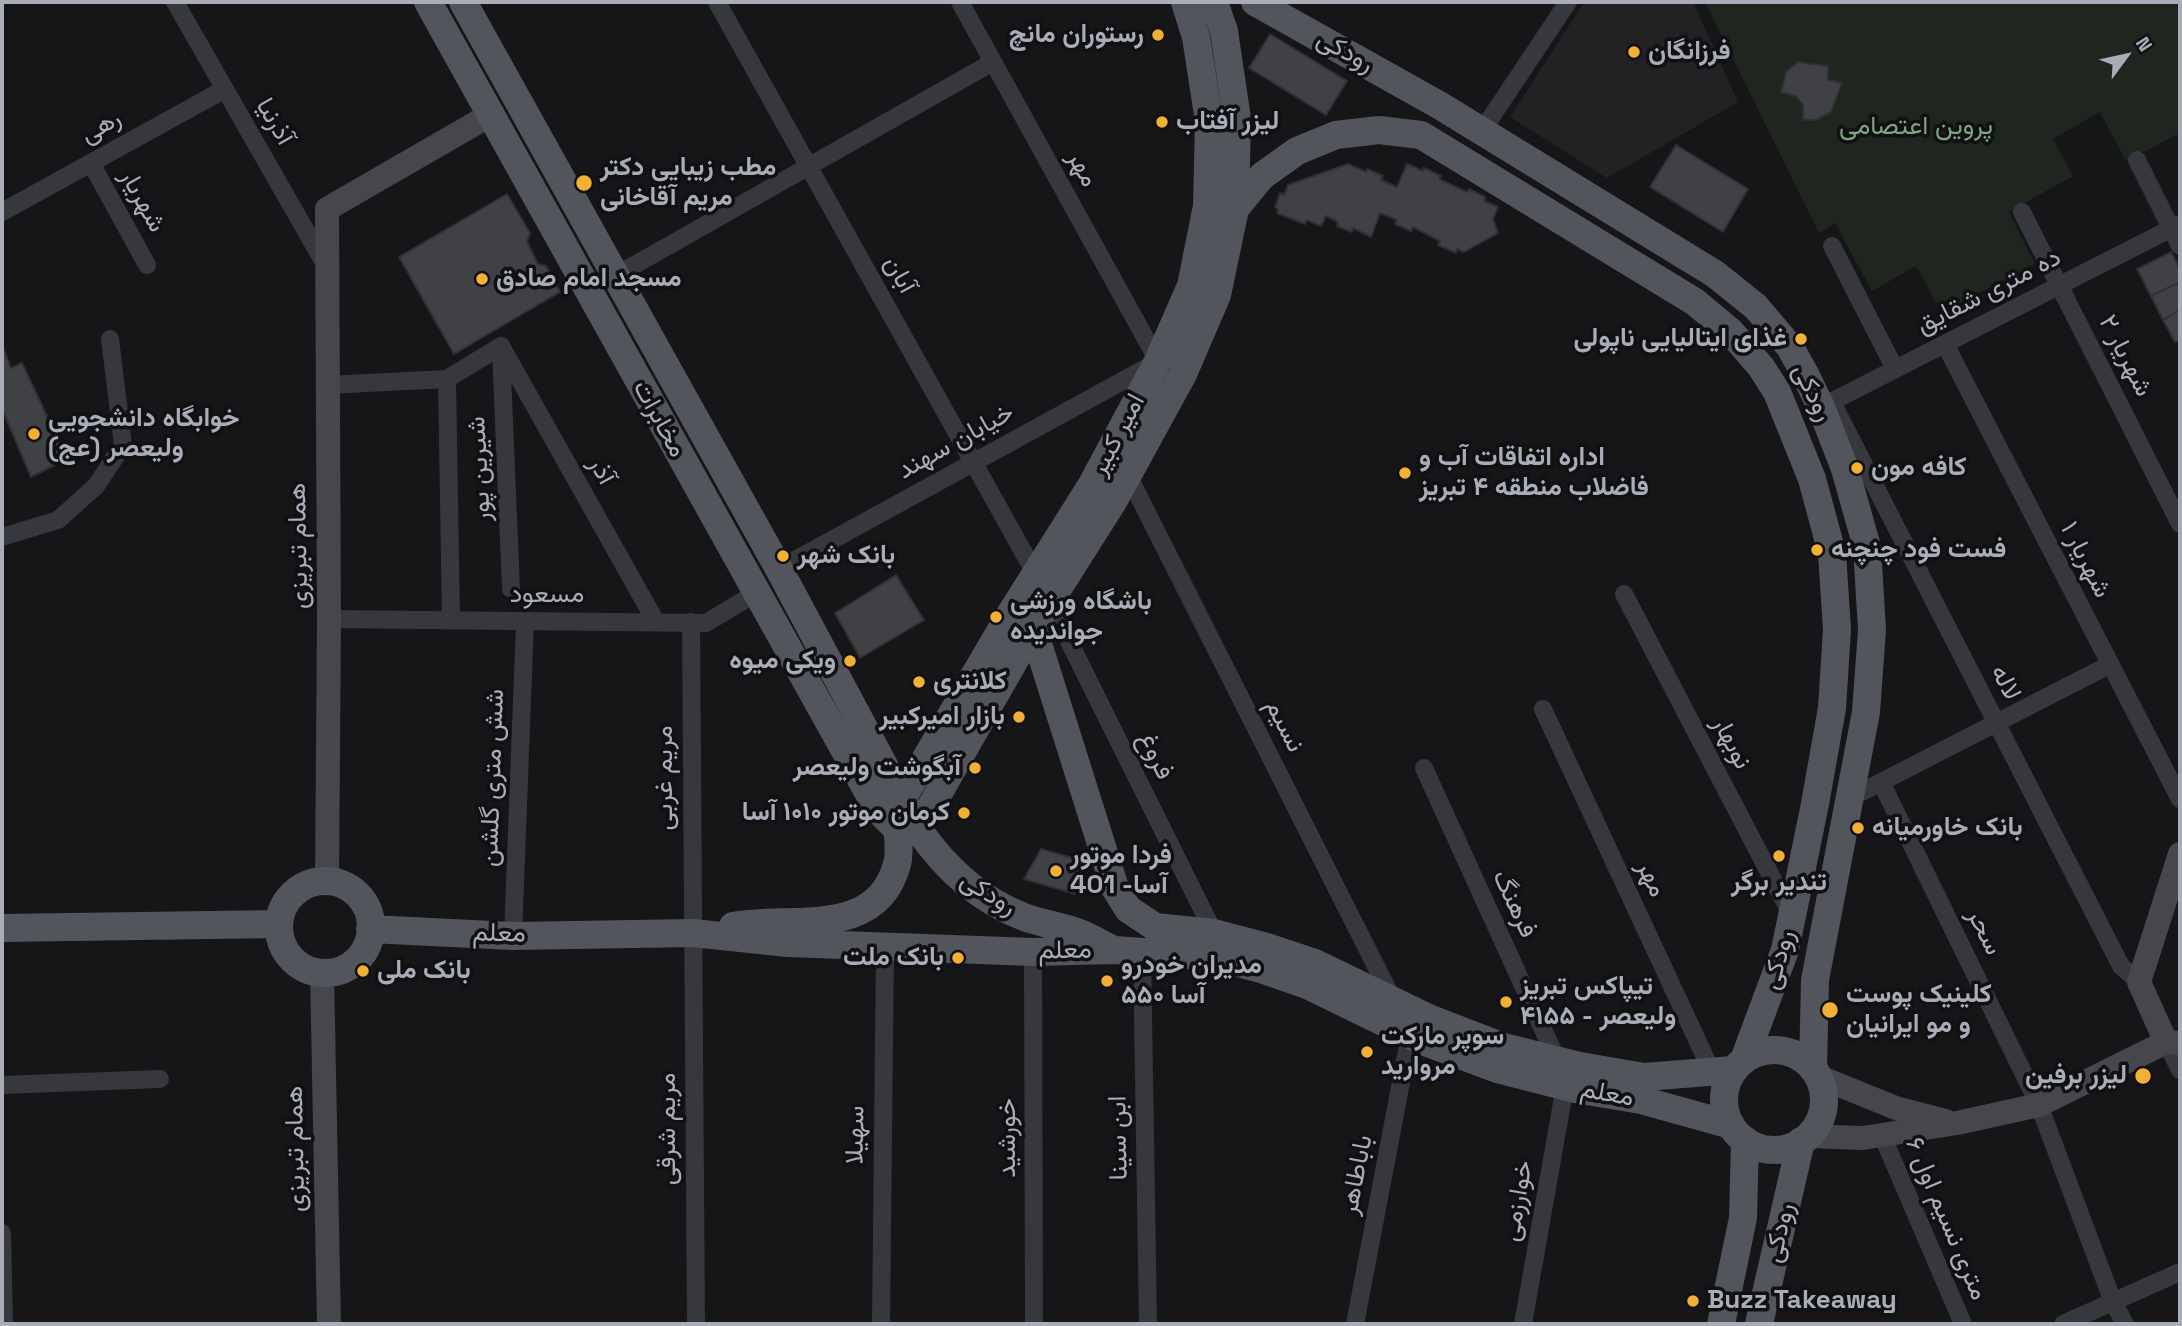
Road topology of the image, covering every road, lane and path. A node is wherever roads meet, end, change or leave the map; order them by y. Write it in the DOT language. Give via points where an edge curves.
graph roads {
  1 [pos="428,2"];
  2 [pos="463,2"];
  3 [pos="717,2"];
  4 [pos="960,2"];
  5 [pos="1185,2"];
  6 [pos="1214,2"];
  7 [pos="1255,2"];
  8 [pos="1568,2"];
  9 [pos="183,4"];
  10 [pos="1291,10"];
  11 [pos="993,62"];
  12 [pos="225,89"];
  13 [pos="490,115"];
  14 [pos="1482,131"];
  15 [pos="2137,160"];
  16 [pos="91,163"];
  17 [pos="808,165"];
  18 [pos="1235,209"];
  19 [pos="2,212"];
  20 [pos="2022,212"];
  21 [pos="2176,226"];
  22 [pos="1832,246"];
  23 [pos="2180,246"];
  24 [pos="147,265"];
  25 [pos="328,269"];
  26 [pos="615,275"];
  27 [pos="2060,286"];
  28 [pos="110,339"];
  29 [pos="1945,344"];
  30 [pos="501,346"];
  31 [pos="657,352"];
  32 [pos="1158,361"];
  33 [pos="631,368"];
  34 [pos="1895,369"];
  35 [pos="1183,374"];
  36 [pos="1806,376"];
  37 [pos="447,379"];
  38 [pos="327,385"];
  39 [pos="1777,392"];
  40 [pos="1827,404"];
  41 [pos="973,462"];
  42 [pos="1128,475"];
  43 [pos="2180,524"];
  44 [pos="2,538"];
  45 [pos="779,569"];
  46 [pos="1035,573"];
  47 [pos="511,589"];
  48 [pos="756,593"];
  49 [pos="1624,594"];
  50 [pos="1050,603"];
  51 [pos="329,619"];
  52 [pos="451,621"];
  53 [pos="1022,621"];
  54 [pos="525,622"];
  55 [pos="656,622"];
  56 [pos="691,622"];
  57 [pos="2109,665"];
  58 [pos="1834,675"];
  59 [pos="1868,682"];
  60 [pos="1543,709"];
  61 [pos="1996,723"];
  62 [pos="1424,768"];
  63 [pos="1881,782"];
  64 [pos="1852,797"];
  65 [pos="902,799"];
  66 [pos="2180,799"];
  67 [pos="908,830"];
  68 [pos="2180,854"];
  69 [pos="327,881"];
  70 [pos="1792,916"];
  71 [pos="279,924"];
  72 [pos="2,928"];
  73 [pos="370,929"];
  74 [pos="693,933"];
  75 [pos="1214,933"];
  76 [pos="513,936"];
  77 [pos="885,947"];
  78 [pos="1128,951"];
  79 [pos="1033,952"];
  80 [pos="322,973"];
  81 [pos="2139,982"];
  82 [pos="1393,1001"];
  83 [pos="1410,1035"];
  84 [pos="2173,1042"];
  85 [pos="1730,1068"];
  86 [pos="2180,1070"];
  87 [pos="1815,1072"];
  88 [pos="1561,1073"];
  89 [pos="159,1079"];
  90 [pos="2,1085"];
  91 [pos="2039,1105"];
  92 [pos="1957,1123"];
  93 [pos="1738,1133"];
  94 [pos="1882,1135"];
  95 [pos="1805,1138"];
  96 [pos="2,1233"];
  97 [pos="2180,1272"];
  98 [pos="2113,1302"];
  99 [pos="4,1324"];
  100 [pos="329,1324"];
  101 [pos="696,1324"];
  102 [pos="881,1324"];
  103 [pos="1034,1324"];
  104 [pos="1148,1324"];
  105 [pos="1355,1324"];
  106 [pos="1523,1324"];
  107 [pos="1721,1324"];
  108 [pos="1759,1324"];
  109 [pos="1962,1324"];
  110 [pos="2063,1324"];
  111 [pos="2125,1324"];
  1 -- 13 [label="main road, مخابرات"];
  2 -- 26 [label="main road, مخابرات"];
  3 -- 17 [label="street, آبان"];
  4 -- 11 [label="street, مهر"];
  5 -- 32 [label="main road, امیر کبیر" via="1196,37 1209,121 1207,206 1191,286"];
  6 -- 18 [label="main road, امیر کبیر" via="1224,31 1237,119"];
  7 -- 10 [label="main road, رودکى"];
  8 -- 14 [label="street"];
  9 -- 12 [label="street, آذرنیا"];
  10 -- 14 [label="main road, رودکى"];
  11 -- 17 [label="street"];
  11 -- 32 [label="street, مهر"];
  12 -- 16 [label="street, رهی"];
  12 -- 25 [label="street, آذرنیا"];
  13 -- 25 [label="main road, همام تبریزی" via="327,209"];
  13 -- 33 [label="main road, مخابرات"];
  14 -- 36 [label="main road, رودکى" via="1715,274 1756,307 1790,347"];
  15 -- 21 [label="street"];
  16 -- 19 [label="street, رهی"];
  16 -- 24 [label="street, شهریار"];
  17 -- 26 [label="street"];
  17 -- 41 [label="street, آبان"];
  18 -- 35 [label="main road, امیر کبیر" via="1217,295"];
  18 -- 39 [label="main road, رودکى" via="1262,176 1297,151 1336,135 1379,130 1421,135 1695,302 1731,332"];
  20 -- 27 [label="street, شهریار ۲"];
  21 -- 23 [label="street"];
  21 -- 27 [label="street, ده متری شقایق"];
  22 -- 34 [label="street"];
  25 -- 38 [label="main road, همام تبریزی"];
  26 -- 31 [label="main road, مخابرات"];
  27 -- 29 [label="street, ده متری شقایق"];
  27 -- 43 [label="street, شهریار ۲"];
  28 -- 44 [label="street" via="123,445 96,486 58,520"];
  29 -- 34 [label="street, ده متری شقایق"];
  29 -- 57 [label="street, شهریار ۱"];
  30 -- 37 [label="street"];
  30 -- 47 [label="street, شیرین پور"];
  30 -- 55 [label="street, آذر"];
  31 -- 33 [label="main road"];
  31 -- 45 [label="main road, مخابرات"];
  32 -- 35 [label="street"];
  32 -- 41 [label="street, خیابان سهند"];
  32 -- 46 [label="main road, امیر کبیر" via="1091,486"];
  33 -- 48 [label="main road, مخابرات"];
  34 -- 40 [label="street, ده متری شقایق"];
  35 -- 42 [label="main road, امیر کبیر"];
  36 -- 39 [label="main road"];
  36 -- 40 [label="main road, رودکى"];
  37 -- 38 [label="street"];
  37 -- 52 [label="street"];
  38 -- 51 [label="main road, همام تبریزی"];
  39 -- 58 [label="main road, رودکى" via="1812,479 1832,553 1838,630"];
  40 -- 59 [label="main road, رودکى" via="1867,547 1872,630"];
  40 -- 61 [label="street, لاله"];
  41 -- 45 [label="street, خیابان سهند"];
  41 -- 46 [label="street, آبان"];
  42 -- 50 [label="main road, امیر کبیر"];
  42 -- 82 [label="street, نسیم"];
  45 -- 65 [label="main road, مخابرات"];
  46 -- 53 [label="main road, امیر کبیر"];
  48 -- 56 [label="street, مسعود" via="706,623"];
  48 -- 67 [label="main road, مخابرات" via="878,810"];
  49 -- 70 [label="street, نوبهار"];
  50 -- 53 [label="main road, امیر کبیر"];
  50 -- 75 [label="street, فروغ"];
  51 -- 52 [label="street, مسعود"];
  51 -- 69 [label="main road, همام تبریزی"];
  52 -- 54 [label="street, مسعود"];
  53 -- 65 [label="main road, امیر کبیر"];
  53 -- 67 [label="main road"];
  53 -- 75 [label="main road, معلم" via="1115,888 1128,909 1155,928"];
  54 -- 55 [label="street, مسعود"];
  54 -- 76 [label="street, شش متری گلشن"];
  55 -- 56 [label="street, مسعود"];
  56 -- 74 [label="street, مریم غربی"];
  57 -- 61 [label="street"];
  57 -- 66 [label="street, شهریار ۱"];
  58 -- 59 [label="main road"];
  58 -- 70 [label="main road, رودکى" via="1832,708"];
  59 -- 64 [label="main road, رودکى"];
  60 -- 85 [label="street, مهر"];
  61 -- 63 [label="street"];
  61 -- 81 [label="street, لاله" via="2121,966"];
  62 -- 88 [label="street, فرهنگ"];
  63 -- 64 [label="street"];
  63 -- 91 [label="street, سحر"];
  64 -- 87 [label="main road, رودکى" via="1815,980"];
  65 -- 67 [label="main road, مخابرات"];
  67 -- 74 [label="main road" via="883,896 867,908 825,921 752,922"];
  67 -- 78 [label="main road, رودکی" via="991,902 1025,918"];
  68 -- 81 [label="main road"];
  69 -- 71 [label="main road" via="294,893"];
  69 -- 73 [label="main road" via="359,896"];
  70 -- 85 [label="main road, رودکى" via="1784,950"];
  71 -- 72 [label="main road"];
  71 -- 80 [label="main road" via="290,958"];
  73 -- 76 [label="main road, معلم"];
  73 -- 80 [label="main road" via="355,961"];
  74 -- 76 [label="main road, معلم"];
  74 -- 77 [label="main road, معلم"];
  74 -- 101 [label="street, مریم شرقی"];
  75 -- 82 [label="main road, معلم" via="1315,963"];
  77 -- 79 [label="main road, معلم"];
  77 -- 102 [label="street, سهیلا"];
  78 -- 79 [label="main road, معلم"];
  78 -- 83 [label="main road, معلم" via="1214,957 1261,969 1307,985"];
  78 -- 104 [label="street, ابن سینا"];
  79 -- 103 [label="street, خورشید"];
  80 -- 100 [label="main road, همام تبریزی"];
  81 -- 84 [label="main road"];
  82 -- 88 [label="main road, معلم"];
  83 -- 88 [label="main road, معلم" via="1497,1069"];
  83 -- 105 [label="street, باباطاهر"];
  84 -- 86 [label="street"];
  84 -- 91 [label="main road"];
  85 -- 87 [label="main road" via="1768,1050 1804,1060"];
  85 -- 88 [label="main road, معلم" via="1644,1077"];
  85 -- 93 [label="main road" via="1724,1103"];
  87 -- 92 [label="main road" via="1896,1108"];
  87 -- 95 [label="main road" via="1823,1107 1816,1127"];
  88 -- 93 [label="main road, معلم"];
  88 -- 106 [label="street, خوارزمی"];
  89 -- 90 [label="street"];
  91 -- 92 [label="main road"];
  91 -- 98 [label="street, سحر"];
  92 -- 94 [label="main road"];
  93 -- 95 [label="main road" via="1755,1146 1779,1150"];
  93 -- 107 [label="main road, رودکی" via="1743,1217"];
  94 -- 95 [label="main road"];
  94 -- 109 [label="street, ۶ متری نسیم اول"];
  95 -- 108 [label="main road, رودکی"];
  96 -- 99 [label="street"];
  97 -- 98 [label="street"];
  98 -- 110 [label="street"];
  98 -- 111 [label="street, سحر"];
}
